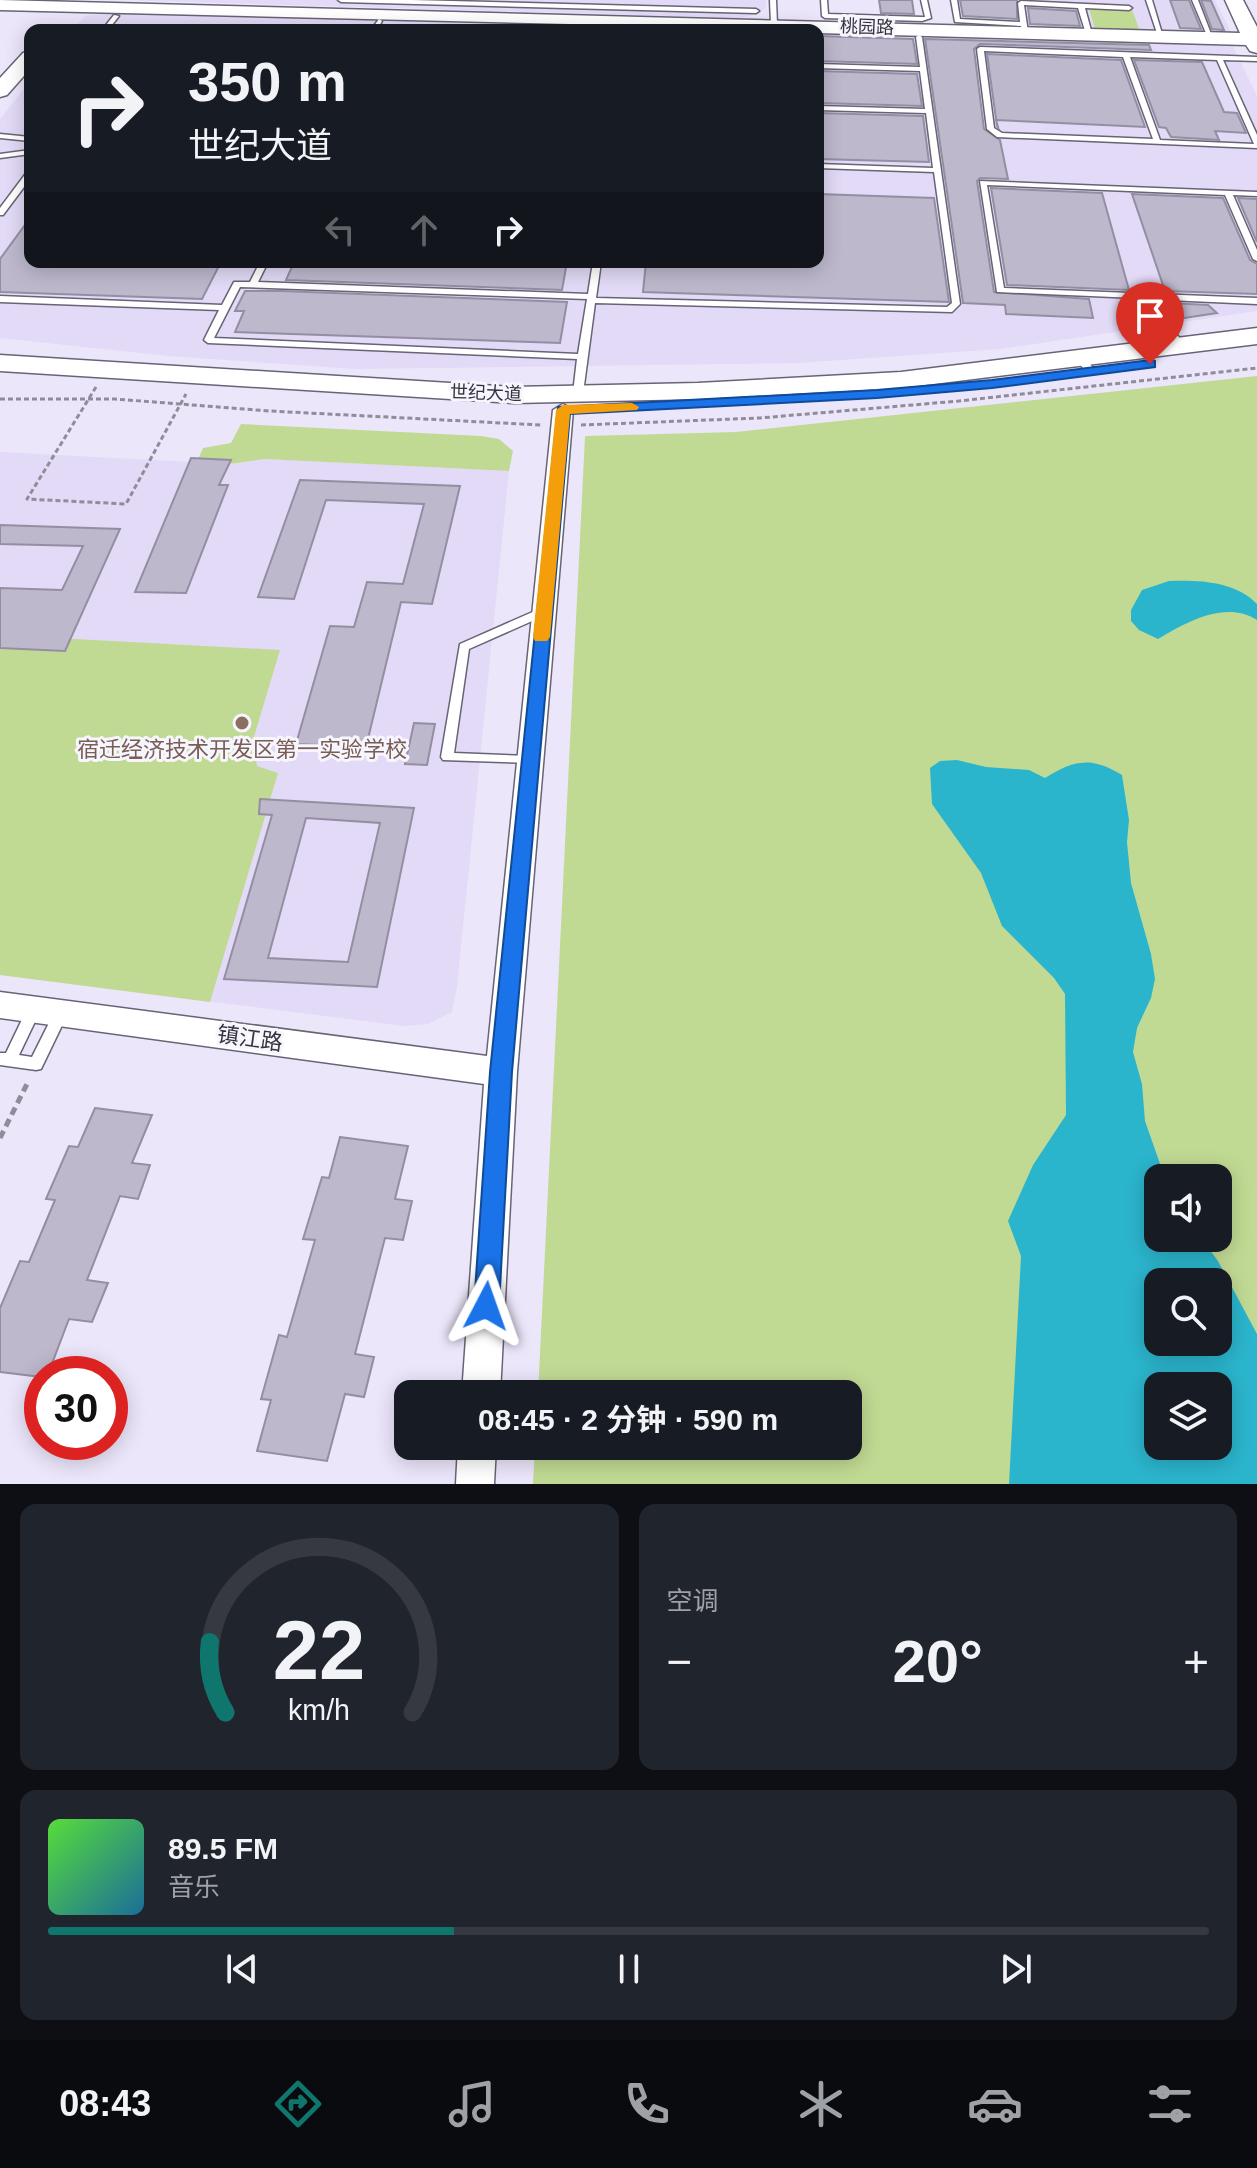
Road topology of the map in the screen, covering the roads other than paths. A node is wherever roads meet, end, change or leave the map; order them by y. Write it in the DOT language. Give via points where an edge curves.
graph roads {
  1 [pos="341,0"];
  2 [pos="773,0"];
  3 [pos="824,0"];
  4 [pos="924,0"];
  5 [pos="954,0"];
  6 [pos="1149,0"];
  7 [pos="1195,0"];
  8 [pos="1234,0"];
  9 [pos="78,3"];
  10 [pos="576,3"];
  11 [pos="0,4"];
  12 [pos="1081,6"];
  13 [pos="1129,8"];
  14 [pos="756,11"];
  15 [pos="116,16"];
  16 [pos="379,21"];
  17 [pos="61,22"];
  18 [pos="110,24"];
  19 [pos="377,24"];
  20 [pos="608,24"];
  21 [pos="774,24"];
  22 [pos="824,25"];
  23 [pos="958,26"];
  24 [pos="1025,28"];
  25 [pos="1089,34"];
  26 [pos="1161,36"];
  27 [pos="919,37"];
  28 [pos="1211,38"];
  29 [pos="1255,43"];
  30 [pos="1126,55"];
  31 [pos="1219,58"];
  32 [pos="1257,59"];
  33 [pos="24,64"];
  34 [pos="824,66"];
  35 [pos="923,69"];
  36 [pos="0,91"];
  37 [pos="824,108"];
  38 [pos="929,111"];
  39 [pos="0,136"];
  40 [pos="24,138"];
  41 [pos="1157,141"];
  42 [pos="1257,144"];
  43 [pos="24,153"];
  44 [pos="0,156"];
  45 [pos="824,166"];
  46 [pos="938,170"];
  47 [pos="24,182"];
  48 [pos="1228,193"];
  49 [pos="1257,194"];
  50 [pos="0,213"];
  51 [pos="1257,259"];
  52 [pos="261,268"];
  53 [pos="596,268"];
  54 [pos="253,284"];
  55 [pos="1139,297"];
  56 [pos="591,298"];
  57 [pos="0,299"];
  58 [pos="1257,301"];
  59 [pos="224,308"];
  60 [pos="1257,336"];
  61 [pos="1182,346"];
  62 [pos="1257,349"];
  63 [pos="582,357"];
  64 [pos="0,363"];
  65 [pos="1086,366"];
  66 [pos="0,381"];
  67 [pos="571,401"];
  68 [pos="544,611"];
  69 [pos="530,760"];
  70 [pos="0,1005"];
  71 [pos="47,1011"];
  72 [pos="5,1060"];
  73 [pos="501,1072"];
  74 [pos="482,1380"];
  75 [pos="476,1460"];
  76 [pos="475,1484"];
  1 -- 10 [label="lane"];
  2 -- 21 [label="lane"];
  3 -- 4 [label="lane" via="825,16 922,19 928,18"];
  5 -- 23 [label="lane"];
  6 -- 26 [label="lane"];
  7 -- 28 [label="lane"];
  8 -- 29 [label="street"];
  9 -- 11 [label="street, 桃园路"];
  9 -- 17 [label="street"];
  9 -- 20 [label="street, 桃园路"];
  10 -- 14 [label="lane"];
  12 -- 13 [label="lane"];
  12 -- 24 [label="lane" via="1021,3"];
  12 -- 25 [label="lane"];
  15 -- 18 [label="lane"];
  16 -- 19 [label="lane"];
  22 -- 23 [label="street, 桃园路"];
  23 -- 24 [label="street, 桃园路"];
  24 -- 25 [label="street, 桃园路"];
  25 -- 26 [label="street, 桃园路"];
  26 -- 28 [label="street, 桃园路"];
  27 -- 35 [label="lane"];
  28 -- 29 [label="street, 桃园路"];
  30 -- 31 [label="lane"];
  30 -- 41 [label="lane"];
  30 -- 41 [label="lane" via="980,49 991,129 1000,135"];
  31 -- 32 [label="lane"];
  31 -- 42 [label="lane"];
  33 -- 36 [label="street"];
  34 -- 35 [label="lane"];
  35 -- 38 [label="lane"];
  37 -- 38 [label="lane"];
  38 -- 46 [label="lane"];
  39 -- 40 [label="lane"];
  41 -- 42 [label="lane"];
  43 -- 44 [label="lane"];
  45 -- 46 [label="lane"];
  46 -- 56 [label="lane" via="956,304 949,310"];
  47 -- 50 [label="lane"];
  48 -- 49 [label="lane"];
  48 -- 51 [label="lane"];
  48 -- 55 [label="lane" via="983,183 1000,290"];
  52 -- 54 [label="lane"];
  53 -- 56 [label="lane"];
  54 -- 56 [label="lane"];
  54 -- 59 [label="lane" via="237,284"];
  55 -- 58 [label="lane"];
  55 -- 61 [label="lane"];
  56 -- 63 [label="lane"];
  57 -- 59 [label="lane"];
  59 -- 63 [label="lane" via="208,340"];
  60 -- 61 [label="street, 世纪大道"];
  61 -- 65 [label="street, 世纪大道"];
  62 -- 65 [label="street, 世纪大道"];
  63 -- 67 [label="lane"];
  64 -- 67 [label="street, 世纪大道"];
  65 -- 67 [label="street, 世纪大道" via="877,394"];
  66 -- 67 [label="street, 世纪大道" via="285,400"];
  67 -- 68 [label="street"];
  68 -- 69 [label="street"];
  68 -- 69 [label="lane" via="464,647 447,757"];
  69 -- 73 [label="street"];
  70 -- 71 [label="street, 镇江路"];
  71 -- 72 [label="lane"];
  71 -- 72 [label="lane" via="36,1064"];
  71 -- 73 [label="street, 镇江路"];
  73 -- 74 [label="street"];
  75 -- 76 [label="street"];
}
